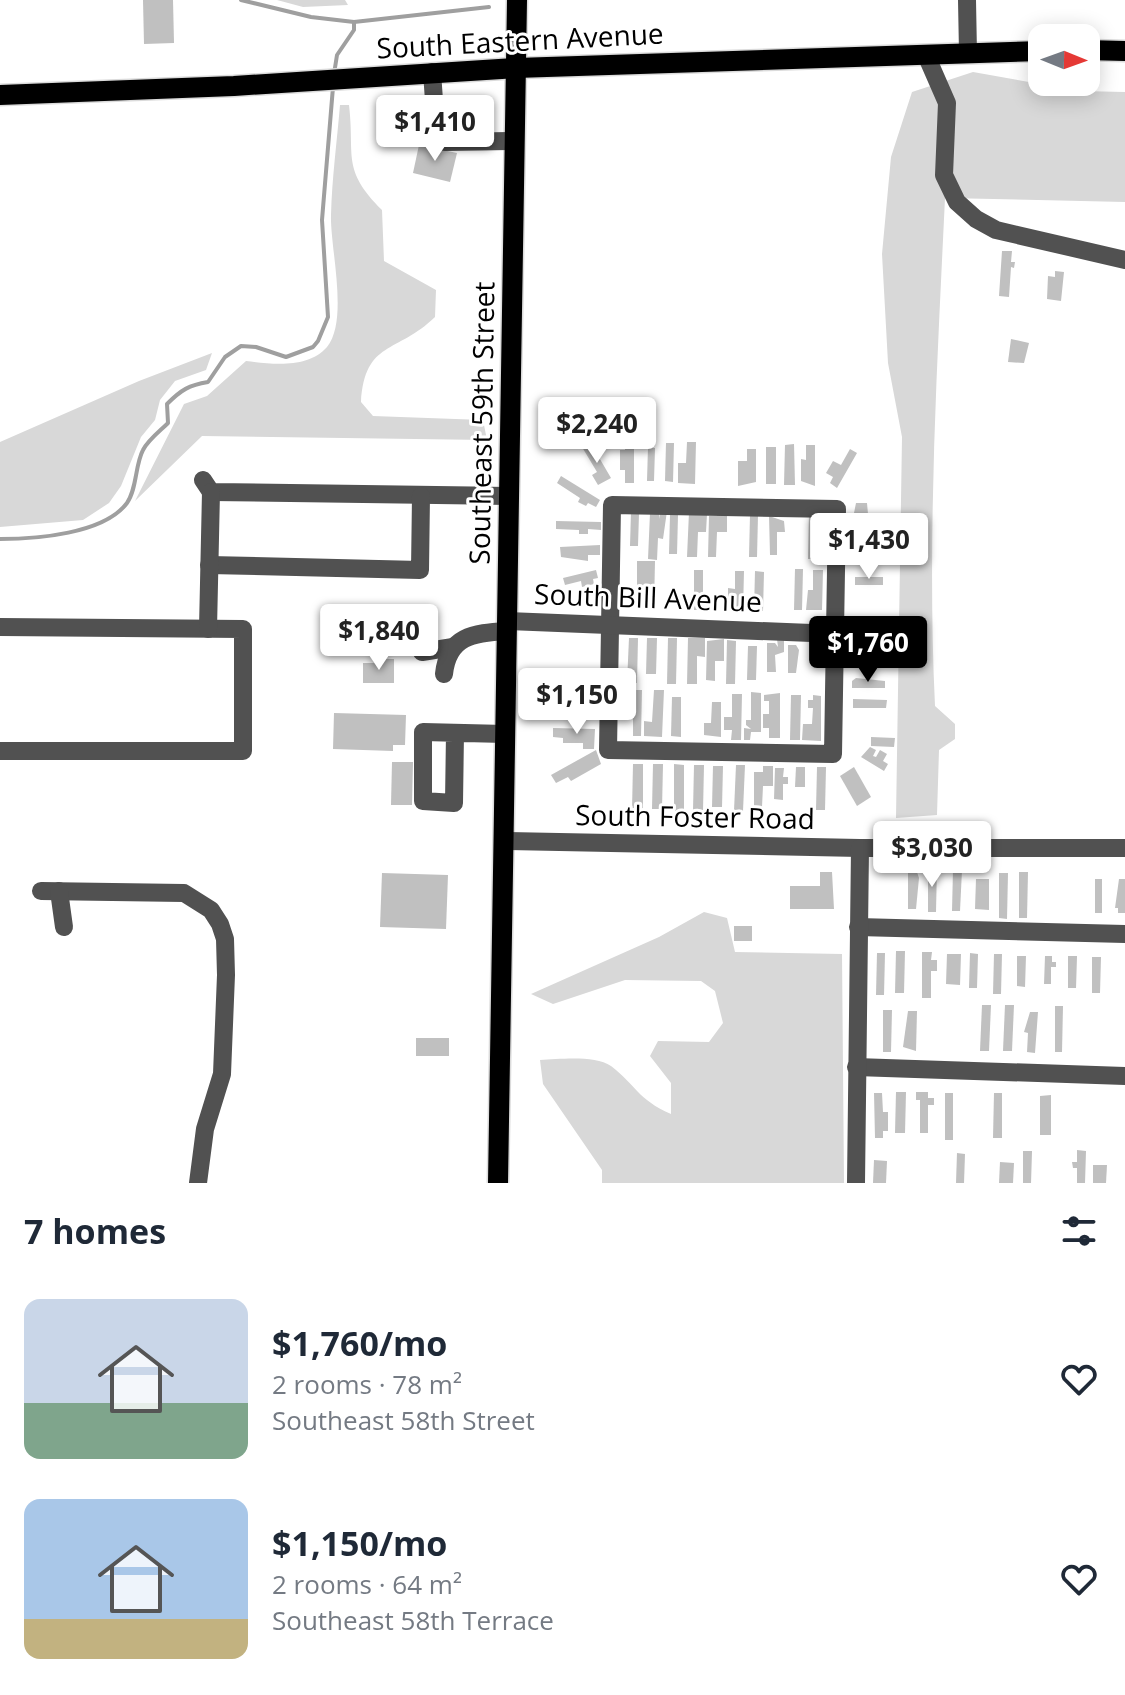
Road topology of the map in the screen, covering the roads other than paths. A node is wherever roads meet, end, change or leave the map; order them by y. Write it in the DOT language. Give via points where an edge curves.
graph roads {
  1 [pos="517,0"];
  2 [pos="967,0"];
  3 [pos="1100,50"];
  4 [pos="1028,51"];
  5 [pos="1125,51"];
  6 [pos="968,53"];
  7 [pos="926,55"];
  8 [pos="516,68"];
  9 [pos="432,72"];
  10 [pos="0,95"];
  11 [pos="514,141"];
  12 [pos="1125,260"];
  13 [pos="421,496"];
  14 [pos="509,496"];
  15 [pos="209,565"];
  16 [pos="610,622"];
  17 [pos="507,626"];
  18 [pos="0,627"];
  19 [pos="208,629"];
  20 [pos="836,634"];
  21 [pos="453,647"];
  22 [pos="422,652"];
  23 [pos="444,674"];
  24 [pos="455,733"];
  25 [pos="505,734"];
  26 [pos="0,751"];
  27 [pos="504,841"];
  28 [pos="860,848"];
  29 [pos="1125,848"];
  30 [pos="64,927"];
  31 [pos="858,927"];
  32 [pos="1125,934"];
  33 [pos="856,1067"];
  34 [pos="1125,1076"];
  35 [pos="198,1183"];
  36 [pos="498,1183"];
  37 [pos="856,1183"];
  1 -- 8 [label="main road, Southeast 59th Street"];
  2 -- 6 [label="street"];
  3 -- 5 [label="main road"];
  4 -- 6 [label="main road, South Eastern Avenue"];
  6 -- 7 [label="main road, South Eastern Avenue"];
  7 -- 8 [label="main road, South Eastern Avenue"];
  7 -- 12 [label="street" via="947,103 944,175 957,202 996,230"];
  8 -- 9 [label="main road, South Eastern Avenue"];
  8 -- 11 [label="main road, Southeast 59th Street"];
  9 -- 10 [label="main road, South Eastern Avenue"];
  9 -- 11 [label="street" via="436,129 445,142"];
  11 -- 14 [label="main road, Southeast 59th Street"];
  13 -- 14 [label="street"];
  13 -- 15 [label="street" via="420,570"];
  13 -- 15 [label="street" via="207,486"];
  14 -- 17 [label="main road, Southeast 59th Street"];
  15 -- 19 [label="street"];
  16 -- 17 [label="street, South Bill Avenue"];
  16 -- 20 [label="street, South Bill Avenue"];
  16 -- 20 [label="street" via="612,505 837,509"];
  16 -- 20 [label="street" via="608,750 833,754"];
  17 -- 21 [label="street, South Bill Avenue" via="470,633"];
  17 -- 25 [label="main road, Southeast 59th Street"];
  18 -- 19 [label="street"];
  19 -- 26 [label="street" via="243,629 243,751"];
  21 -- 22 [label="street, South Bill Avenue"];
  21 -- 23 [label="street"];
  24 -- 25 [label="street"];
  25 -- 27 [label="main road, Southeast 59th Street"];
  27 -- 28 [label="street, South Foster Road"];
  27 -- 36 [label="main road, Southeast 59th Street"];
  28 -- 29 [label="street, South Foster Road"];
  28 -- 31 [label="street"];
  30 -- 35 [label="street" via="50,891 184,893 211,910 220,924 226,975 222,1074 205,1129"];
  31 -- 32 [label="street"];
  31 -- 33 [label="street"];
  33 -- 34 [label="street"];
  33 -- 37 [label="street"];
}
